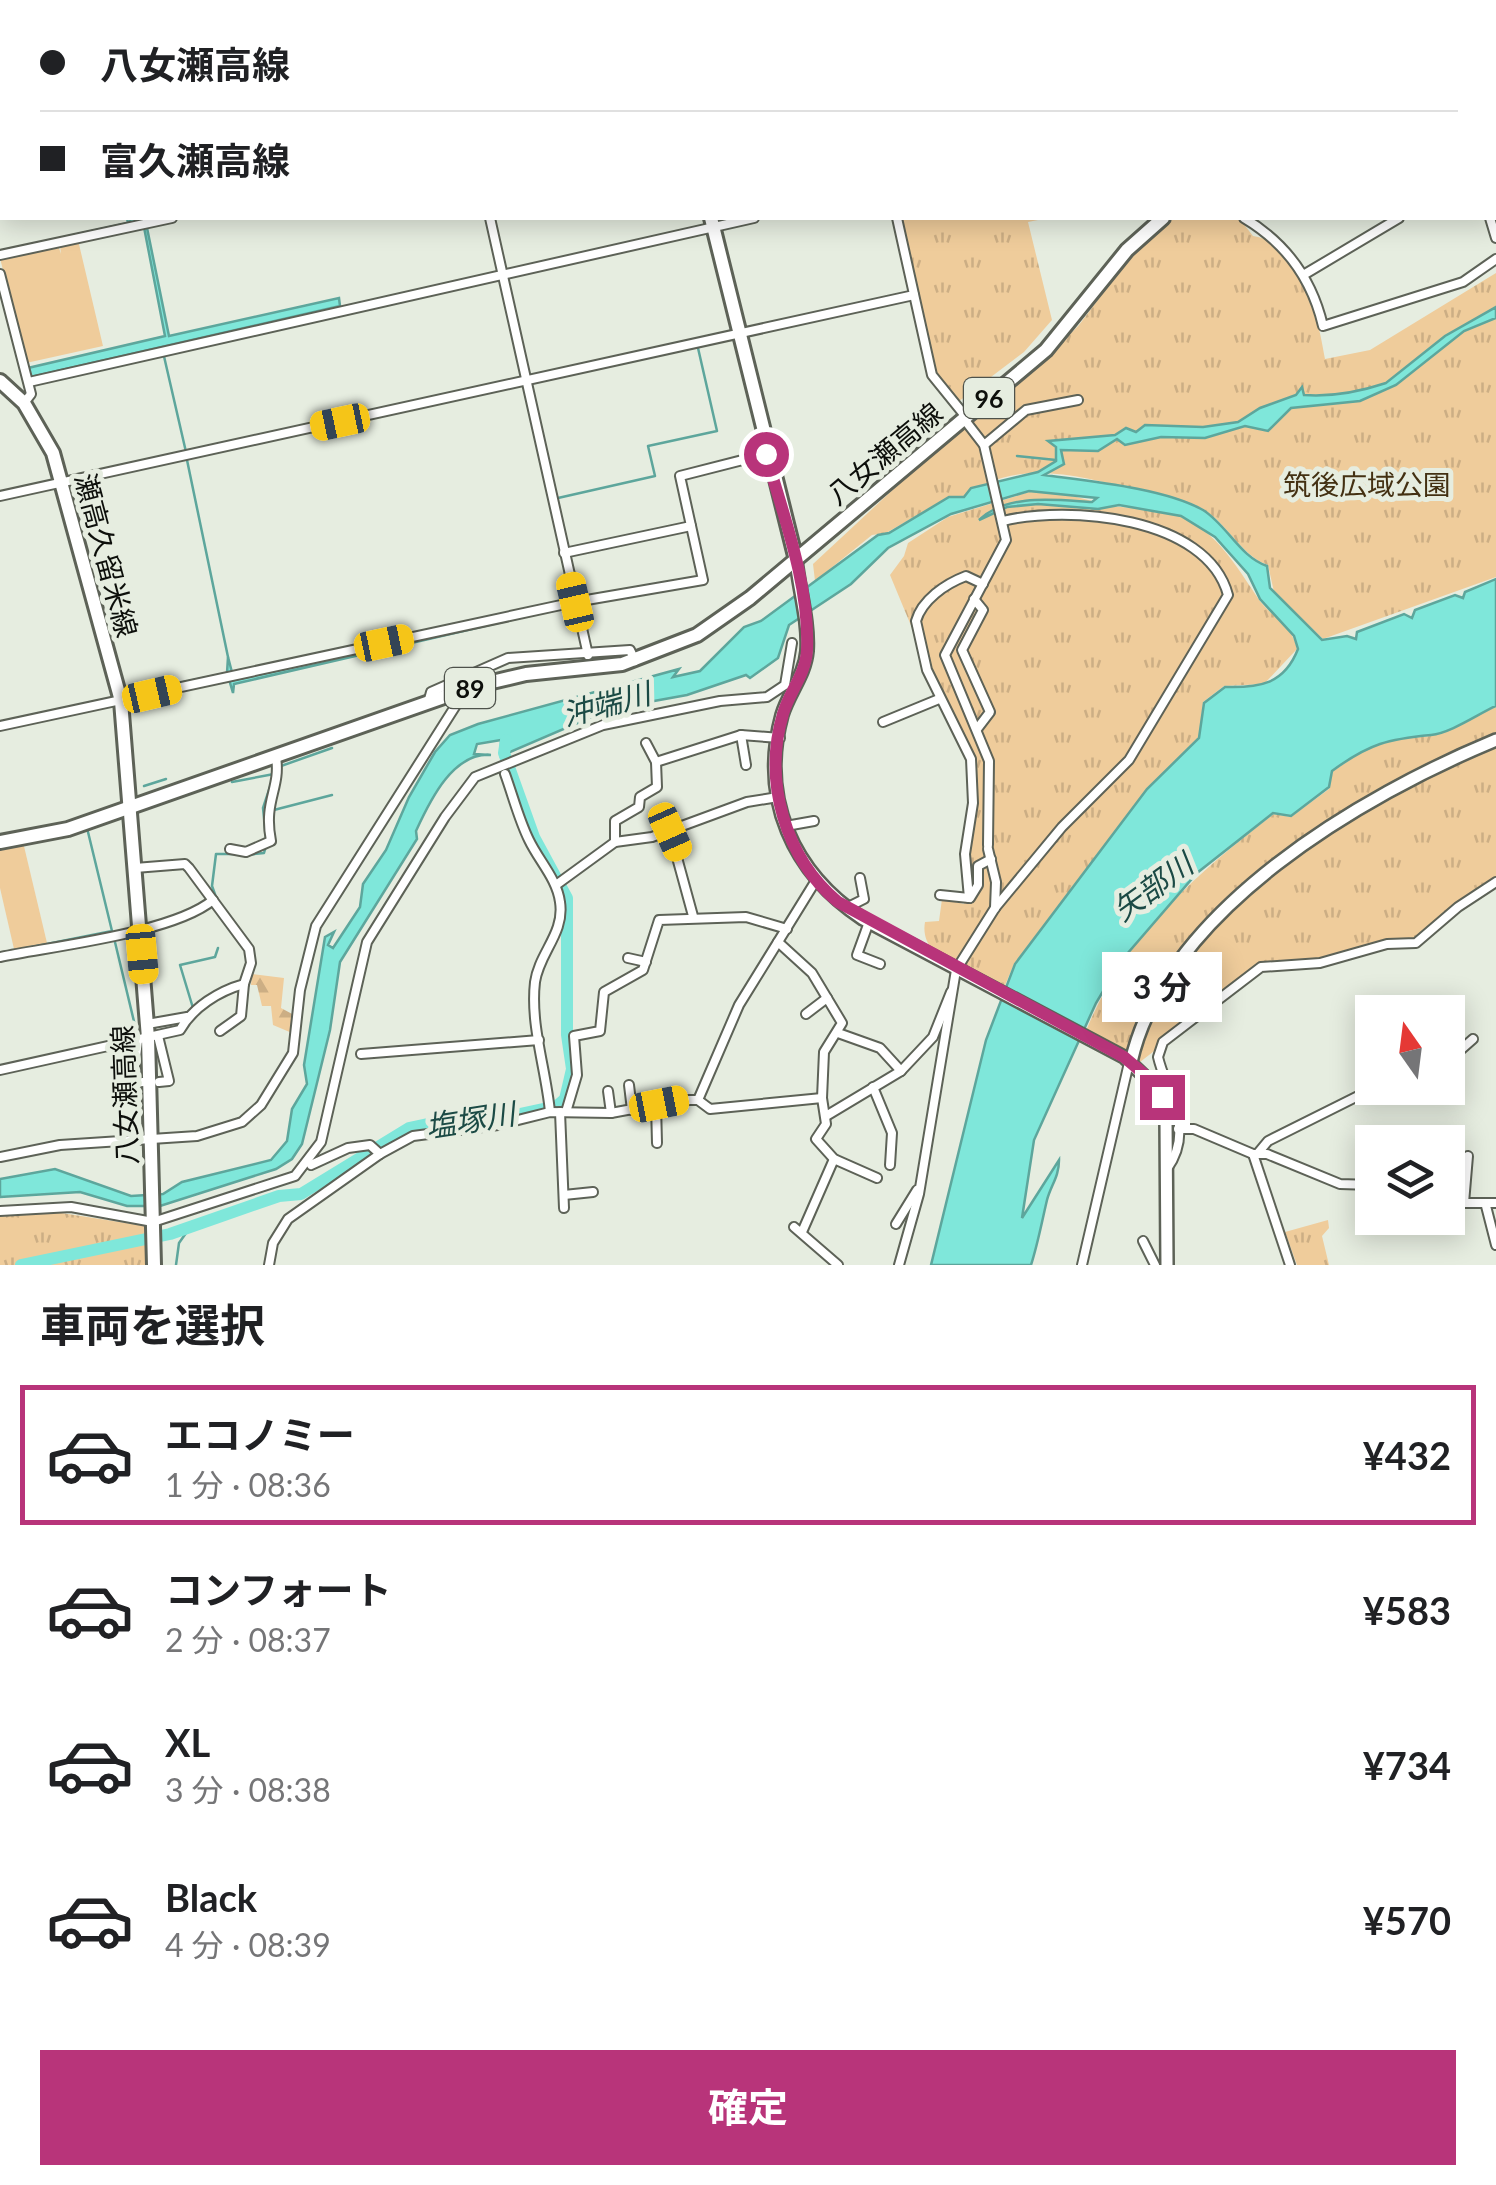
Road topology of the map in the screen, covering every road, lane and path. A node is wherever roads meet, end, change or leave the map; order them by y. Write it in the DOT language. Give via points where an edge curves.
graph roads {
  1 [pos="163,220"];
  2 [pos="490,220"];
  3 [pos="737,220"];
  4 [pos="897,220"];
  5 [pos="1161,220"];
  6 [pos="1247,220"];
  7 [pos="1396,220"];
  8 [pos="712,223"];
  9 [pos="0,255"];
  10 [pos="1496,260"];
  11 [pos="0,274"];
  12 [pos="502,274"];
  13 [pos="1305,274"];
  14 [pos="914,295"];
  15 [pos="740,333"];
  16 [pos="28,382"];
  17 [pos="526,382"];
  18 [pos="2,383"];
  19 [pos="1078,400"];
  20 [pos="24,403"];
  21 [pos="965,418"];
  22 [pos="984,444"];
  23 [pos="766,454"];
  24 [pos="62,483"];
  25 [pos="0,496"];
  26 [pos="1002,521"];
  27 [pos="691,526"];
  28 [pos="564,554"];
  29 [pos="796,560"];
  30 [pos="983,584"];
  31 [pos="974,599"];
  32 [pos="575,602"];
  33 [pos="792,644"];
  34 [pos="588,655"];
  35 [pos="635,660"];
  36 [pos="966,663"];
  37 [pos="948,667"];
  38 [pos="797,683"];
  39 [pos="978,688"];
  40 [pos="777,691"];
  41 [pos="459,692"];
  42 [pos="939,699"];
  43 [pos="121,700"];
  44 [pos="428,704"];
  45 [pos="969,711"];
  46 [pos="883,722"];
  47 [pos="0,726"];
  48 [pos="977,729"];
  49 [pos="742,735"];
  50 [pos="780,738"];
  51 [pos="684,739"];
  52 [pos="1496,740"];
  53 [pos="646,743"];
  54 [pos="687,751"];
  55 [pos="276,757"];
  56 [pos="656,762"];
  57 [pos="746,765"];
  58 [pos="505,774"];
  59 [pos="778,797"];
  60 [pos="130,804"];
  61 [pos="814,821"];
  62 [pos="786,826"];
  63 [pos="670,832"];
  64 [pos="0,842"];
  65 [pos="616,842"];
  66 [pos="230,850"];
  67 [pos="989,851"];
  68 [pos="135,868"];
  69 [pos="860,878"];
  70 [pos="816,882"];
  71 [pos="1496,882"];
  72 [pos="556,885"];
  73 [pos="940,895"];
  74 [pos="969,898"];
  75 [pos="214,900"];
  76 [pos="846,908"];
  77 [pos="995,908"];
  78 [pos="693,916"];
  79 [pos="869,922"];
  80 [pos="140,929"];
  81 [pos="787,929"];
  82 [pos="778,942"];
  83 [pos="0,956"];
  84 [pos="628,958"];
  85 [pos="646,962"];
  86 [pos="880,964"];
  87 [pos="959,975"];
  88 [pos="244,984"];
  89 [pos="827,998"];
  90 [pos="806,1014"];
  91 [pos="187,1017"];
  92 [pos="154,1023"];
  93 [pos="220,1031"];
  94 [pos="838,1033"];
  95 [pos="148,1038"];
  96 [pos="1473,1038"];
  97 [pos="539,1040"];
  98 [pos="1465,1046"];
  99 [pos="361,1054"];
  100 [pos="1128,1062"];
  101 [pos="0,1070"];
  102 [pos="901,1071"];
  103 [pos="909,1078"];
  104 [pos="142,1082"];
  105 [pos="159,1082"];
  106 [pos="629,1085"];
  107 [pos="873,1087"];
  108 [pos="608,1091"];
  109 [pos="822,1098"];
  110 [pos="1355,1098"];
  111 [pos="698,1100"];
  112 [pos="658,1102"];
  113 [pos="632,1110"];
  114 [pos="559,1112"];
  115 [pos="611,1113"];
  116 [pos="826,1116"];
  117 [pos="1178,1129"];
  118 [pos="152,1140"];
  119 [pos="657,1143"];
  120 [pos="380,1154"];
  121 [pos="1255,1154"];
  122 [pos="1468,1156"];
  123 [pos="0,1157"];
  124 [pos="834,1159"];
  125 [pos="890,1164"];
  126 [pos="306,1166"];
  127 [pos="1167,1169"];
  128 [pos="878,1178"];
  129 [pos="1355,1184"];
  130 [pos="920,1187"];
  131 [pos="1465,1191"];
  132 [pos="593,1192"];
  133 [pos="564,1194"];
  134 [pos="1465,1203"];
  135 [pos="1491,1204"];
  136 [pos="564,1208"];
  137 [pos="0,1211"];
  138 [pos="153,1224"];
  139 [pos="896,1224"];
  140 [pos="1143,1241"];
  141 [pos="1496,1246"];
  142 [pos="154,1265"];
  143 [pos="269,1265"];
  144 [pos="838,1265"];
  145 [pos="899,1265"];
  146 [pos="1082,1265"];
  147 [pos="1155,1265"];
  148 [pos="1167,1265"];
  149 [pos="1290,1265"];
  1 -- 9 [label="street"];
  2 -- 12 [label="street"];
  3 -- 8 [label="street"];
  4 -- 14 [label="street"];
  5 -- 21 [label="main road, 八女瀬高線 / 96" via="1127,250 1046,350"];
  6 -- 13 [label="street"];
  7 -- 13 [label="street"];
  8 -- 12 [label="street"];
  8 -- 15 [label="main road"];
  10 -- 13 [label="street" via="1463,282 1323,326"];
  11 -- 16 [label="street"];
  12 -- 16 [label="street"];
  12 -- 17 [label="street"];
  14 -- 15 [label="street"];
  14 -- 21 [label="street" via="932,375"];
  15 -- 17 [label="street"];
  15 -- 23 [label="main road"];
  16 -- 20 [label="street" via="32,394"];
  17 -- 24 [label="street"];
  17 -- 28 [label="street"];
  18 -- 20 [label="main road, 瀬高久留米線"];
  19 -- 22 [label="street" via="1026,410"];
  20 -- 24 [label="main road, 瀬高久留米線" via="48,441"];
  21 -- 22 [label="street"];
  21 -- 29 [label="main road, 八女瀬高線 / 96"];
  22 -- 26 [label="street"];
  23 -- 27 [label="street" via="680,476"];
  23 -- 29 [label="main road"];
  24 -- 25 [label="street"];
  24 -- 43 [label="main road, 瀬高久留米線"];
  26 -- 30 [label="street" via="1004,550"];
  26 -- 77 [label="street" via="1062,512 1160,530 1205,556 1228,595 1129,760"];
  27 -- 28 [label="street"];
  27 -- 32 [label="street" via="703,580"];
  28 -- 32 [label="street"];
  29 -- 35 [label="main road, 89" via="697,635"];
  29 -- 38 [label="main road" via="807,649"];
  30 -- 31 [label="street"];
  30 -- 42 [label="street" via="958,579 920,608 916,630"];
  31 -- 36 [label="street" via="983,610 964,642"];
  31 -- 37 [label="street" via="946,646"];
  32 -- 34 [label="street"];
  32 -- 43 [label="street"];
  33 -- 40 [label="street" via="789,677"];
  34 -- 35 [label="street" via="630,650"];
  34 -- 44 [label="street" via="508,658 431,692"];
  35 -- 41 [label="main road, 89" via="526,674"];
  36 -- 37 [label="street"];
  36 -- 39 [label="street"];
  37 -- 45 [label="street"];
  38 -- 40 [label="street"];
  38 -- 50 [label="main road" via="784,708"];
  39 -- 45 [label="street"];
  39 -- 48 [label="street" via="990,712"];
  40 -- 126 [label="street" via="603,725 475,778 367,942 321,1142"];
  41 -- 44 [label="main road, 89"];
  41 -- 118 [label="street" via="316,926 293,1053 280,1080 242,1122"];
  42 -- 46 [label="street"];
  42 -- 74 [label="street" via="971,759"];
  43 -- 47 [label="street"];
  43 -- 60 [label="main road, 瀬高久留米線"];
  44 -- 55 [label="main road, 89"];
  45 -- 48 [label="street"];
  48 -- 67 [label="street" via="991,777"];
  49 -- 50 [label="street"];
  49 -- 54 [label="street"];
  49 -- 57 [label="street"];
  50 -- 59 [label="main road"];
  51 -- 54 [label="street"];
  52 -- 100 [label="main road" via="1388,791 1252,886 1168,980"];
  53 -- 56 [label="street"];
  54 -- 56 [label="street"];
  55 -- 60 [label="main road, 89"];
  55 -- 66 [label="street" via="278,777 266,815 272,841 246,852"];
  56 -- 65 [label="street" via="657,788 616,820"];
  58 -- 72 [label="street" via="528,840"];
  59 -- 62 [label="main road"];
  59 -- 63 [label="street" via="746,802"];
  60 -- 64 [label="main road, 89" via="68,829"];
  60 -- 68 [label="main road, 八女瀬高線"];
  61 -- 62 [label="street"];
  62 -- 70 [label="main road"];
  63 -- 65 [label="street"];
  63 -- 78 [label="street"];
  65 -- 72 [label="street"];
  67 -- 74 [label="street"];
  67 -- 77 [label="street"];
  68 -- 75 [label="street" via="185,864"];
  68 -- 80 [label="main road, 八女瀬高線"];
  69 -- 76 [label="street" via="864,899"];
  70 -- 76 [label="main road"];
  70 -- 81 [label="street"];
  71 -- 117 [label="street" via="1416,944 1387,944 1320,964 1270,965 1240,981 1164,1042 1158,1057 1177,1104"];
  72 -- 97 [label="street" via="560,922 535,981"];
  73 -- 74 [label="street"];
  75 -- 80 [label="street"];
  75 -- 88 [label="street" via="251,954"];
  76 -- 79 [label="main road"];
  77 -- 87 [label="street"];
  78 -- 81 [label="street" via="746,918"];
  78 -- 85 [label="street" via="659,920"];
  79 -- 86 [label="street" via="856,955"];
  79 -- 87 [label="main road"];
  80 -- 83 [label="street"];
  80 -- 95 [label="main road, 八女瀬高線"];
  81 -- 82 [label="street"];
  82 -- 89 [label="street" via="800,958"];
  82 -- 111 [label="street" via="739,1005"];
  84 -- 85 [label="street"];
  85 -- 114 [label="street" via="604,992 600,1031 574,1036 577,1075"];
  87 -- 100 [label="main road"];
  87 -- 102 [label="street" via="933,1038"];
  87 -- 130 [label="street"];
  88 -- 91 [label="street"];
  88 -- 93 [label="street" via="240,1016"];
  89 -- 90 [label="street"];
  89 -- 94 [label="street" via="842,1023"];
  91 -- 92 [label="street"];
  91 -- 95 [label="street" via="180,1030"];
  94 -- 102 [label="street" via="880,1048"];
  94 -- 109 [label="street" via="824,1052"];
  95 -- 101 [label="street"];
  95 -- 104 [label="street" via="133,1083"];
  95 -- 105 [label="street" via="168,1081"];
  95 -- 118 [label="main road, 八女瀬高線"];
  96 -- 98 [label="street"];
  97 -- 99 [label="street"];
  97 -- 114 [label="street"];
  100 -- 127 [label="main road" via="1162,1097"];
  100 -- 146 [label="street"];
  102 -- 103 [label="street"];
  102 -- 107 [label="street"];
  106 -- 113 [label="street"];
  107 -- 116 [label="street"];
  107 -- 125 [label="street" via="892,1133"];
  108 -- 115 [label="street"];
  109 -- 111 [label="street" via="710,1109"];
  109 -- 116 [label="street"];
  110 -- 121 [label="street"];
  111 -- 112 [label="street" via="680,1095"];
  112 -- 113 [label="street"];
  112 -- 119 [label="street"];
  113 -- 115 [label="street"];
  114 -- 115 [label="street"];
  114 -- 120 [label="street" via="413,1136"];
  114 -- 133 [label="street"];
  116 -- 124 [label="street" via="816,1140"];
  117 -- 121 [label="street"];
  117 -- 127 [label="street"];
  118 -- 123 [label="street" via="60,1145"];
  118 -- 138 [label="main road, 八女瀬高線"];
  120 -- 126 [label="street" via="370,1146 348,1148"];
  120 -- 143 [label="street" via="288,1218"];
  121 -- 129 [label="street"];
  121 -- 149 [label="street"];
  122 -- 131 [label="street"];
  124 -- 128 [label="street"];
  124 -- 144 [label="street" via="825,1192 798,1230"];
  126 -- 138 [label="street" via="283,1181"];
  127 -- 148 [label="main road"];
  130 -- 139 [label="street"];
  130 -- 145 [label="street"];
  132 -- 133 [label="street"];
  133 -- 136 [label="street"];
  134 -- 135 [label="street"];
  135 -- 141 [label="street"];
  137 -- 138 [label="street" via="70,1208"];
  138 -- 142 [label="main road, 八女瀬高線"];
  140 -- 147 [label="street"];
}
